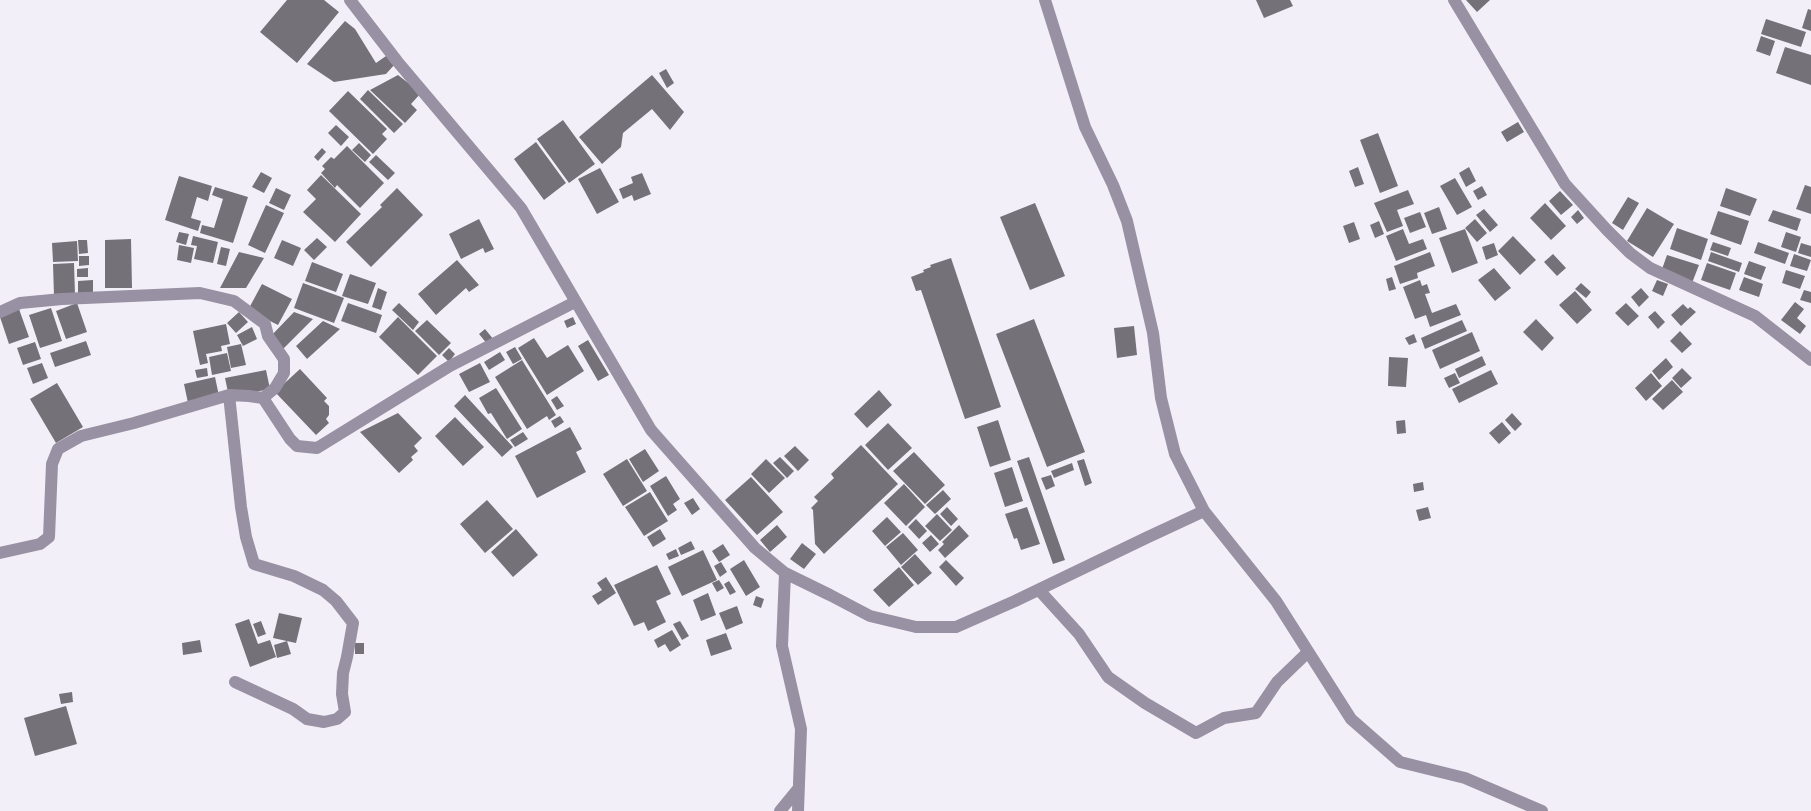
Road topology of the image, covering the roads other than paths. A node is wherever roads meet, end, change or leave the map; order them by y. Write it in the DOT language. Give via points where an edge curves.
graph roads {
  1 [pos="350,0"];
  2 [pos="1045,0"];
  3 [pos="1454,0"];
  4 [pos="575,302"];
  5 [pos="0,312"];
  6 [pos="1811,360"];
  7 [pos="229,395"];
  8 [pos="263,398"];
  9 [pos="1204,511"];
  10 [pos="0,553"];
  11 [pos="785,574"];
  12 [pos="1039,590"];
  13 [pos="1308,652"];
  14 [pos="235,682"];
  15 [pos="798,789"];
  16 [pos="780,811"];
  17 [pos="798,811"];
  18 [pos="1542,811"];
  1 -- 4 [label="street" via="521,208"];
  2 -- 9 [label="street" via="1085,128 1127,221 1153,333 1161,398 1176,454"];
  3 -- 6 [label="street" via="1565,184 1607,230 1650,268 1755,316"];
  4 -- 8 [label="street" via="450,366 317,448 297,446"];
  4 -- 11 [label="street" via="651,430 755,548"];
  5 -- 8 [label="street" via="20,303 62,299 200,293 234,301 264,324 284,360 284,372 275,388"];
  7 -- 8 [label="street"];
  7 -- 10 [label="street" via="81,436 58,449 52,464 49,537 40,544"];
  7 -- 14 [label="street" via="246,537 254,564 294,576 323,590 353,623 343,673 345,712 337,719 324,722 307,718"];
  9 -- 12 [label="street"];
  9 -- 13 [label="street" via="1276,601"];
  11 -- 12 [label="street" via="870,616 916,627 956,628"];
  11 -- 15 [label="street" via="782,646 801,729"];
  12 -- 13 [label="street" via="1079,634 1108,677 1196,733 1224,718 1256,713 1277,682"];
  13 -- 18 [label="street" via="1350,719 1400,762 1465,778"];
  15 -- 16 [label="street"];
  15 -- 17 [label="street"];
}
